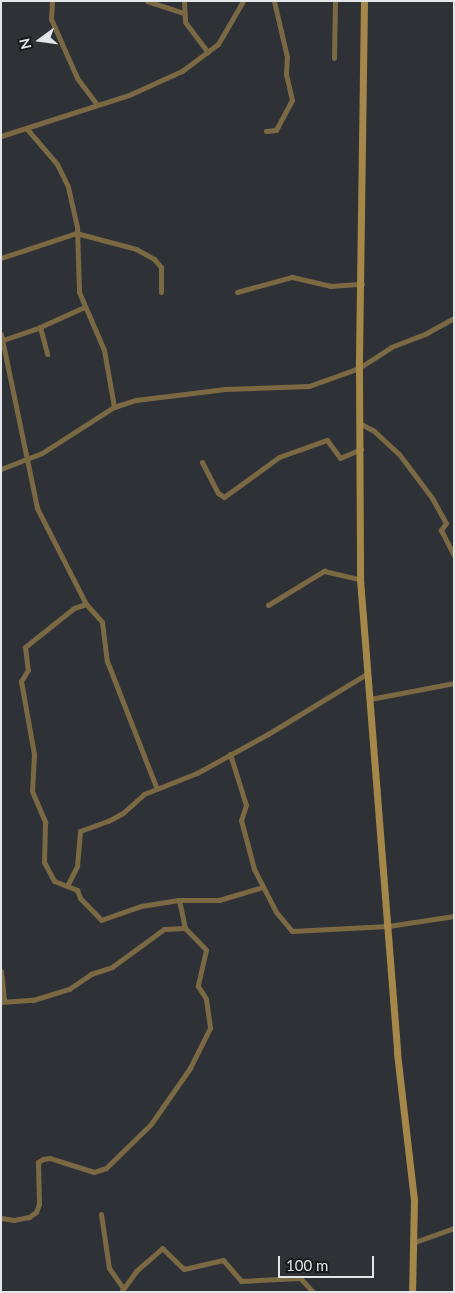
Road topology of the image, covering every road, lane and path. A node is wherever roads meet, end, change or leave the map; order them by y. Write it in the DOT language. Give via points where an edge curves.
graph roads {
  1 [pos="52,1"];
  2 [pos="147,1"];
  3 [pos="184,1"];
  4 [pos="244,1"];
  5 [pos="274,1"];
  6 [pos="334,1"];
  7 [pos="364,1"];
  8 [pos="184,13"];
  9 [pos="208,52"];
  10 [pos="334,58"];
  11 [pos="96,103"];
  12 [pos="27,129"];
  13 [pos="266,131"];
  14 [pos="1,136"];
  15 [pos="76,233"];
  16 [pos="1,258"];
  17 [pos="362,284"];
  18 [pos="161,292"];
  19 [pos="237,292"];
  20 [pos="84,307"];
  21 [pos="454,318"];
  22 [pos="40,327"];
  23 [pos="1,334"];
  24 [pos="3,340"];
  25 [pos="47,354"];
  26 [pos="359,368"];
  27 [pos="114,406"];
  28 [pos="361,424"];
  29 [pos="361,449"];
  30 [pos="27,458"];
  31 [pos="202,462"];
  32 [pos="1,469"];
  33 [pos="454,556"];
  34 [pos="360,579"];
  35 [pos="86,604"];
  36 [pos="268,605"];
  37 [pos="368,674"];
  38 [pos="454,683"];
  39 [pos="370,699"];
  40 [pos="230,754"];
  41 [pos="158,789"];
  42 [pos="68,884"];
  43 [pos="262,887"];
  44 [pos="179,900"];
  45 [pos="454,916"];
  46 [pos="388,926"];
  47 [pos="185,928"];
  48 [pos="1,971"];
  49 [pos="3,1002"];
  50 [pos="101,1214"];
  51 [pos="1,1218"];
  52 [pos="454,1228"];
  53 [pos="412,1243"];
  54 [pos="122,1290"];
  55 [pos="313,1292"];
  56 [pos="412,1292"];
  1 -- 11 [label="street" via="52,19 62,44 77,78"];
  2 -- 8 [label="street"];
  3 -- 8 [label="street"];
  4 -- 9 [label="street" via="218,44"];
  5 -- 13 [label="street" via="287,57 286,74 292,100 276,130"];
  6 -- 10 [label="street"];
  7 -- 17 [label="main road"];
  8 -- 9 [label="street" via="189,30"];
  9 -- 11 [label="street" via="182,71 129,95"];
  11 -- 12 [label="street"];
  12 -- 14 [label="street"];
  12 -- 15 [label="street" via="57,164 68,187"];
  15 -- 16 [label="street"];
  15 -- 18 [label="street" via="136,249 154,259 162,267"];
  15 -- 20 [label="street" via="79,292"];
  17 -- 19 [label="street" via="330,286 292,277"];
  17 -- 26 [label="main road"];
  20 -- 22 [label="street"];
  20 -- 27 [label="street" via="104,350"];
  21 -- 26 [label="street" via="391,348"];
  22 -- 24 [label="street"];
  22 -- 25 [label="street"];
  23 -- 24 [label="street"];
  24 -- 30 [label="street"];
  26 -- 27 [label="street" via="309,386 225,389 136,400"];
  26 -- 28 [label="main road"];
  27 -- 30 [label="street" via="61,442"];
  28 -- 29 [label="main road"];
  28 -- 33 [label="street" via="374,431 399,454 432,498 446,523 441,530"];
  29 -- 31 [label="street" via="340,458 328,440 279,457 224,497 218,493"];
  29 -- 34 [label="main road"];
  30 -- 32 [label="street"];
  30 -- 35 [label="street" via="37,508"];
  34 -- 36 [label="street" via="324,571"];
  34 -- 37 [label="main road"];
  35 -- 41 [label="street" via="102,622 107,661"];
  35 -- 42 [label="street" via="74,608 25,647 28,670 21,681 34,754 32,791 45,822 44,862 54,881"];
  37 -- 39 [label="main road"];
  37 -- 40 [label="street"];
  38 -- 39 [label="street"];
  39 -- 46 [label="main road"];
  40 -- 41 [label="street"];
  40 -- 43 [label="street" via="246,805 241,820"];
  41 -- 42 [label="street" via="144,794 124,813 80,831 77,866"];
  42 -- 44 [label="street" via="102,920 141,906"];
  43 -- 44 [label="street" via="219,900"];
  43 -- 46 [label="street" via="292,931"];
  44 -- 47 [label="street"];
  45 -- 46 [label="street"];
  46 -- 53 [label="main road" via="397,1053 414,1200"];
  47 -- 49 [label="street" via="164,929 112,967 91,974 69,988 33,1000"];
  47 -- 51 [label="street" via="206,950 198,986 210,1014 210,1028 190,1068 151,1124 106,1168 94,1172 50,1158 43,1159 38,1162 40,1204 36,1212 21,1219"];
  48 -- 49 [label="street"];
  50 -- 54 [label="street" via="110,1268"];
  52 -- 53 [label="street"];
  53 -- 56 [label="main road"];
  54 -- 55 [label="street" via="136,1271 162,1248 184,1269 223,1260 241,1281 272,1282 300,1278"];
}
